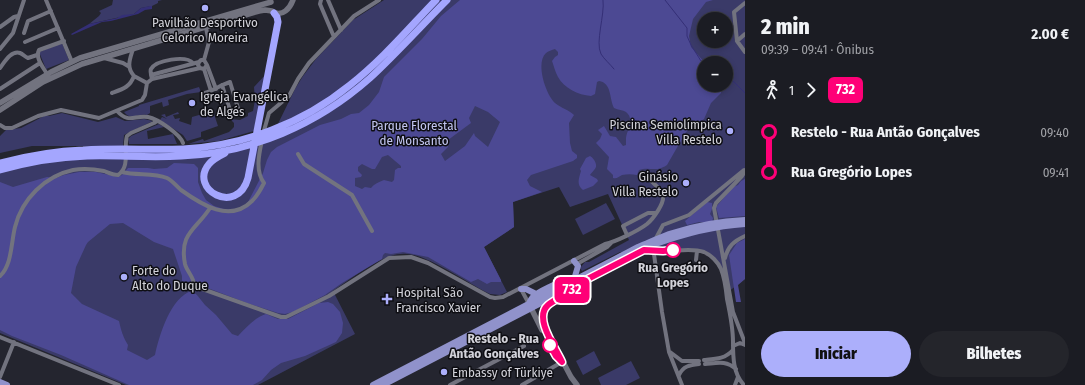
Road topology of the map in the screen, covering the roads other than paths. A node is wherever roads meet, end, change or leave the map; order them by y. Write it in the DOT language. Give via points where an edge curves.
graph roads {
  1 [pos="24,0"];
  2 [pos="46,0"];
  3 [pos="321,0"];
  4 [pos="328,0"];
  5 [pos="379,0"];
  6 [pos="436,0"];
  7 [pos="447,0"];
  8 [pos="272,1"];
  9 [pos="294,1"];
  10 [pos="373,2"];
  11 [pos="745,3"];
  12 [pos="51,11"];
  13 [pos="273,12"];
  14 [pos="18,16"];
  15 [pos="230,17"];
  16 [pos="220,20"];
  17 [pos="0,27"];
  18 [pos="58,28"];
  19 [pos="206,28"];
  20 [pos="341,30"];
  21 [pos="24,33"];
  22 [pos="745,34"];
  23 [pos="334,37"];
  24 [pos="64,41"];
  25 [pos="737,41"];
  26 [pos="25,42"];
  27 [pos="0,49"];
  28 [pos="133,49"];
  29 [pos="745,52"];
  30 [pos="37,56"];
  31 [pos="100,58"];
  32 [pos="204,60"];
  33 [pos="72,62"];
  34 [pos="199,62"];
  35 [pos="40,63"];
  36 [pos="193,63"];
  37 [pos="128,66"];
  38 [pos="204,67"];
  39 [pos="0,68"];
  40 [pos="47,74"];
  41 [pos="134,76"];
  42 [pos="151,77"];
  43 [pos="147,83"];
  44 [pos="222,85"];
  45 [pos="0,89"];
  46 [pos="26,90"];
  47 [pos="214,90"];
  48 [pos="112,93"];
  49 [pos="205,93"];
  50 [pos="0,103"];
  51 [pos="0,110"];
  52 [pos="117,111"];
  53 [pos="157,121"];
  54 [pos="0,125"];
  55 [pos="278,132"];
  56 [pos="183,143"];
  57 [pos="234,147"];
  58 [pos="298,154"];
  59 [pos="33,159"];
  60 [pos="0,163"];
  61 [pos="0,170"];
  62 [pos="745,170"];
  63 [pos="122,172"];
  64 [pos="649,179"];
  65 [pos="210,208"];
  66 [pos="656,213"];
  67 [pos="745,220"];
  68 [pos="745,224"];
  69 [pos="717,225"];
  70 [pos="372,231"];
  71 [pos="627,234"];
  72 [pos="745,236"];
  73 [pos="654,245"];
  74 [pos="663,251"];
  75 [pos="697,251"];
  76 [pos="696,260"];
  77 [pos="725,262"];
  78 [pos="656,264"];
  79 [pos="718,264"];
  80 [pos="576,265"];
  81 [pos="588,273"];
  82 [pos="0,276"];
  83 [pos="573,283"];
  84 [pos="182,285"];
  85 [pos="194,286"];
  86 [pos="521,289"];
  87 [pos="536,294"];
  88 [pos="542,302"];
  89 [pos="549,304"];
  90 [pos="530,306"];
  91 [pos="543,324"];
  92 [pos="0,337"];
  93 [pos="14,342"];
  94 [pos="745,344"];
  95 [pos="524,346"];
  96 [pos="733,348"];
  97 [pos="669,352"];
  98 [pos="682,361"];
  99 [pos="562,362"];
  100 [pos="674,365"];
  101 [pos="684,368"];
  102 [pos="736,369"];
  103 [pos="679,375"];
  104 [pos="0,377"];
  105 [pos="738,377"];
  106 [pos="0,382"];
  107 [pos="7,385"];
  108 [pos="119,385"];
  109 [pos="373,385"];
  110 [pos="383,385"];
  111 [pos="450,385"];
  112 [pos="522,385"];
  113 [pos="577,385"];
  114 [pos="682,385"];
  115 [pos="735,385"];
  116 [pos="744,385"];
  1 -- 14 [label="street"];
  2 -- 12 [label="street"];
  3 -- 23 [label="street" via="320,4"];
  4 -- 20 [label="street"];
  5 -- 10 [label="street"];
  6 -- 55 [label="highway" via="350,85"];
  7 -- 55 [label="highway" via="382,67 350,94 316,118"];
  8 -- 13 [label="street"];
  8 -- 15 [label="street"];
  9 -- 13 [label="street" via="284,13"];
  10 -- 20 [label="street"];
  11 -- 25 [label="street" via="734,12"];
  12 -- 18 [label="street"];
  12 -- 21 [label="street" via="28,21"];
  13 -- 15 [label="street" via="265,10"];
  13 -- 57 [label="highway" via="278,22 247,181 237,194 228,197 213,194 205,179 207,166"];
  14 -- 17 [label="street"];
  14 -- 27 [label="street" via="12,33"];
  15 -- 16 [label="street"];
  16 -- 19 [label="street"];
  16 -- 33 [label="street" via="101,51"];
  18 -- 24 [label="street"];
  18 -- 26 [label="street"];
  19 -- 28 [label="street"];
  19 -- 32 [label="street" via="209,42"];
  20 -- 23 [label="street"];
  22 -- 25 [label="street"];
  23 -- 65 [label="street" via="303,72 289,96 268,115 259,161 261,179 264,183 254,200 238,210 226,212"];
  24 -- 30 [label="street" via="39,50"];
  24 -- 33 [label="street"];
  25 -- 29 [label="street"];
  28 -- 31 [label="street"];
  28 -- 37 [label="street"];
  30 -- 35 [label="street"];
  30 -- 39 [label="street" via="28,58 15,52"];
  31 -- 37 [label="street"];
  31 -- 46 [label="street" via="66,70"];
  32 -- 34 [label="street"];
  32 -- 38 [label="street"];
  33 -- 40 [label="street"];
  34 -- 36 [label="street"];
  34 -- 38 [label="street" via="198,65"];
  35 -- 40 [label="street"];
  35 -- 45 [label="street"];
  36 -- 42 [label="street"];
  36 -- 42 [label="street" via="184,58 177,58 157,64 150,70"];
  37 -- 41 [label="street"];
  38 -- 42 [label="street"];
  38 -- 47 [label="street"];
  40 -- 46 [label="street"];
  41 -- 43 [label="street"];
  41 -- 48 [label="street" via="127,87"];
  42 -- 43 [label="street"];
  43 -- 52 [label="street" via="144,99"];
  44 -- 44 [label="street" via="230,110 238,108 230,82"];
  44 -- 47 [label="street"];
  46 -- 50 [label="street"];
  46 -- 51 [label="street"];
  47 -- 49 [label="street"];
  52 -- 53 [label="street" via="128,119 148,117"];
  52 -- 54 [label="street" via="96,118 58,110 38,116 15,128 9,129"];
  53 -- 56 [label="street" via="179,136"];
  53 -- 63 [label="street" via="130,133 126,138 125,165"];
  55 -- 57 [label="highway"];
  57 -- 59 [label="highway" via="182,156"];
  57 -- 59 [label="highway" via="218,145 85,150 58,152"];
  58 -- 70 [label="street" via="304,164 352,195"];
  59 -- 60 [label="highway"];
  59 -- 61 [label="highway"];
  62 -- 69 [label="street" via="716,203 714,208"];
  62 -- 73 [label="street" via="689,215 664,225"];
  63 -- 65 [label="street" via="167,178"];
  63 -- 82 [label="street" via="116,175 91,169 74,170 59,174 43,183 20,212 7,266"];
  64 -- 66 [label="street" via="663,196"];
  65 -- 85 [label="street" via="189,232 184,247 185,265 194,280"];
  66 -- 71 [label="street" via="648,224"];
  66 -- 71 [label="street" via="648,213 623,226"];
  67 -- 69 [label="main road"];
  68 -- 69 [label="main road"];
  69 -- 73 [label="main road" via="678,231"];
  69 -- 77 [label="street"];
  71 -- 80 [label="street"];
  72 -- 77 [label="street" via="731,244"];
  73 -- 74 [label="street" via="656,249"];
  73 -- 78 [label="street"];
  73 -- 81 [label="main road"];
  73 -- 83 [label="main road"];
  74 -- 75 [label="street"];
  74 -- 78 [label="street" via="657,255"];
  75 -- 76 [label="street"];
  75 -- 79 [label="street" via="705,252"];
  77 -- 79 [label="street" via="722,267"];
  77 -- 94 [label="street" via="733,312"];
  78 -- 97 [label="street"];
  79 -- 96 [label="street" via="724,278"];
  80 -- 81 [label="main road" via="582,273"];
  80 -- 83 [label="main road"];
  80 -- 86 [label="street"];
  81 -- 83 [label="main road"];
  83 -- 87 [label="main road" via="564,280"];
  83 -- 88 [label="main road"];
  83 -- 89 [label="main road" via="573,290"];
  83 -- 90 [label="main road"];
  84 -- 85 [label="street"];
  85 -- 86 [label="street" via="286,317 329,296 389,258 405,257 417,258 428,263 490,297 503,297"];
  86 -- 87 [label="main road"];
  86 -- 90 [label="street"];
  87 -- 90 [label="main road" via="532,297"];
  88 -- 89 [label="main road"];
  88 -- 90 [label="main road"];
  89 -- 91 [label="main road" via="542,313"];
  90 -- 99 [label="street" via="556,356"];
  90 -- 109 [label="main road"];
  90 -- 110 [label="main road"];
  91 -- 99 [label="street"];
  92 -- 93 [label="street"];
  93 -- 104 [label="street"];
  93 -- 108 [label="street"];
  94 -- 96 [label="street" via="740,343"];
  95 -- 111 [label="street"];
  96 -- 102 [label="street"];
  96 -- 102 [label="street" via="728,356 705,362 731,364"];
  97 -- 98 [label="street"];
  97 -- 100 [label="street"];
  98 -- 100 [label="street"];
  98 -- 101 [label="street" via="699,362"];
  99 -- 112 [label="street"];
  99 -- 113 [label="street"];
  100 -- 101 [label="street"];
  100 -- 103 [label="street"];
  101 -- 103 [label="street"];
  102 -- 105 [label="street"];
  103 -- 114 [label="street"];
  105 -- 115 [label="street"];
  105 -- 116 [label="street"];
  106 -- 107 [label="main road"];
}
